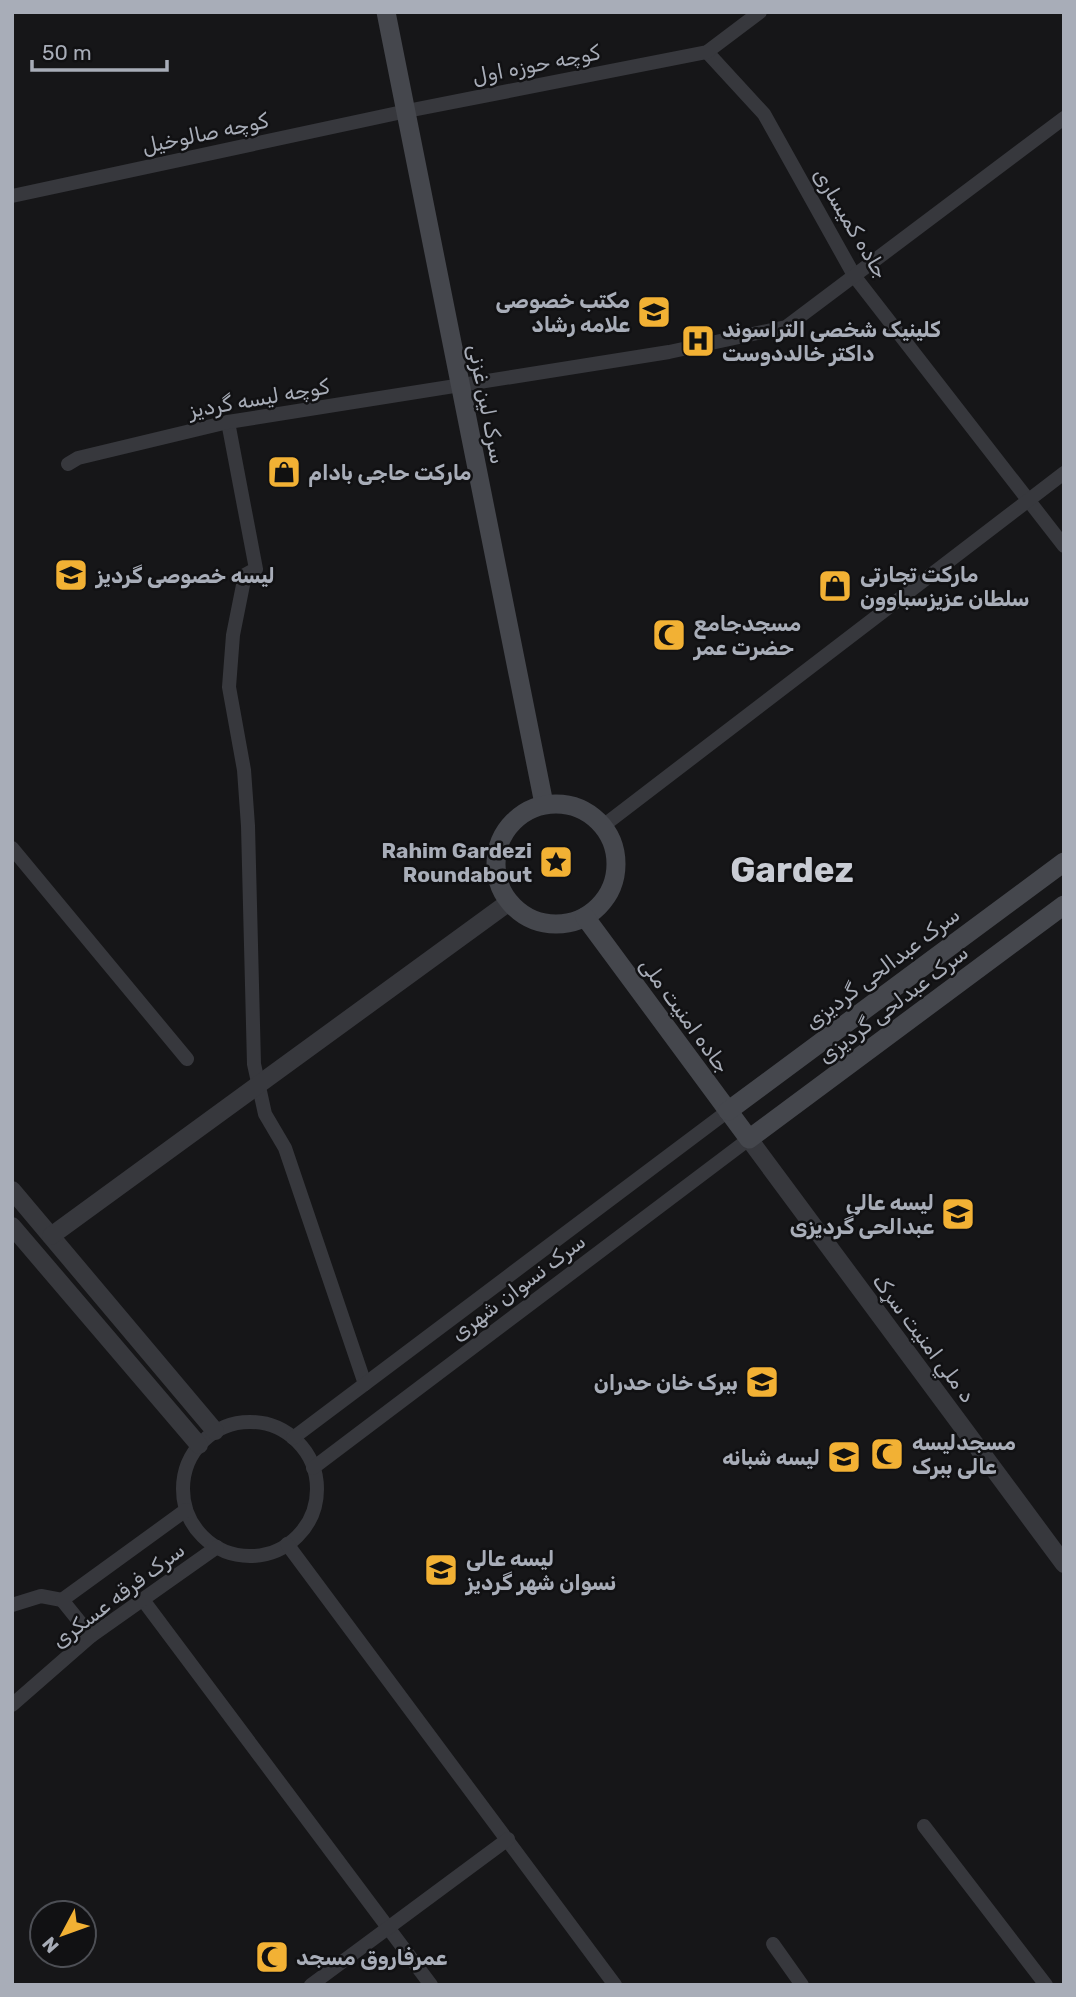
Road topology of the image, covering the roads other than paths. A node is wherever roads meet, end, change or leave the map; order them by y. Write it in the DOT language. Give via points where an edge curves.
graph roads {
  1 [pos="386,12"];
  2 [pos="760,12"];
  3 [pos="707,52"];
  4 [pos="407,111"];
  5 [pos="1064,118"];
  6 [pos="12,195"];
  7 [pos="855,277"];
  8 [pos="460,386"];
  9 [pos="228,422"];
  10 [pos="68,464"];
  11 [pos="1064,473"];
  12 [pos="1029,499"];
  13 [pos="1064,546"];
  14 [pos="544,804"];
  15 [pos="603,826"];
  16 [pos="12,848"];
  17 [pos="1064,862"];
  18 [pos="509,902"];
  19 [pos="1064,905"];
  20 [pos="585,917"];
  21 [pos="187,1059"];
  22 [pos="259,1085"];
  23 [pos="728,1111"];
  24 [pos="748,1139"];
  25 [pos="12,1190"];
  26 [pos="12,1226"];
  27 [pos="51,1236"];
  28 [pos="365,1384"];
  29 [pos="215,1431"];
  30 [pos="293,1438"];
  31 [pos="199,1445"];
  32 [pos="313,1468"];
  33 [pos="186,1510"];
  34 [pos="287,1544"];
  35 [pos="217,1547"];
  36 [pos="1064,1564"];
  37 [pos="62,1600"];
  38 [pos="143,1600"];
  39 [pos="12,1605"];
  40 [pos="91,1636"];
  41 [pos="12,1705"];
  42 [pos="924,1826"];
  43 [pos="508,1839"];
  44 [pos="389,1927"];
  45 [pos="773,1944"];
  46 [pos="311,1985"];
  47 [pos="431,1985"];
  48 [pos="615,1985"];
  49 [pos="802,1985"];
  50 [pos="1046,1985"];
  1 -- 4 [label="main road, سرک لین غزنی"];
  2 -- 3 [label="street"];
  3 -- 4 [label="street, کوچه حوزه اول"];
  3 -- 7 [label="street, جاده کمیساری" via="764,114"];
  4 -- 6 [label="street, کوچه صالوخیل"];
  4 -- 8 [label="main road, سرک لین غزنی"];
  5 -- 7 [label="street, کوچه لیسه گردیز"];
  7 -- 8 [label="street, کوچه لیسه گردیز" via="786,327 669,352"];
  7 -- 12 [label="street, جاده کمیساری"];
  8 -- 9 [label="street, کوچه لیسه گردیز"];
  8 -- 14 [label="main road, سرک لین غزنی"];
  9 -- 10 [label="street, کوچه لیسه گردیز"];
  9 -- 22 [label="street" via="256,569 245,575 229,687 244,769 254,1064"];
  11 -- 12 [label="street"];
  12 -- 13 [label="street, جاده کمیساری"];
  12 -- 15 [label="street"];
  14 -- 15 [label="main road" via="566,804 587,812"];
  14 -- 18 [label="main road" via="525,811 509,825 499,843 495,863"];
  15 -- 20 [label="main road" via="617,866 612,887"];
  16 -- 21 [label="street"];
  17 -- 23 [label="main road, سرک عبدالحی گردیزی"];
  18 -- 20 [label="main road" via="524,916 544,923 565,924"];
  18 -- 22 [label="street"];
  19 -- 24 [label="main road, سرک عبدلحی گردیزی"];
  20 -- 23 [label="main road, جاده امنیت ملی"];
  22 -- 27 [label="street"];
  22 -- 28 [label="street" via="265,1114 285,1148"];
  23 -- 24 [label="main road, جاده امنیت ملی"];
  23 -- 28 [label="street, سرک نسوان شهری"];
  24 -- 32 [label="street, سرک نسوان شهری"];
  24 -- 36 [label="street, د ملي امنیت سړک"];
  25 -- 27 [label="street"];
  26 -- 31 [label="street"];
  27 -- 29 [label="street"];
  28 -- 30 [label="street, سرک نسوان شهری"];
  29 -- 30 [label="street" via="234,1423 255,1422"];
  29 -- 31 [label="street"];
  30 -- 32 [label="street"];
  31 -- 33 [label="street" via="184,1476"];
  32 -- 34 [label="street" via="315,1506 307,1524"];
  33 -- 35 [label="street" via="199,1531"];
  33 -- 37 [label="street"];
  34 -- 35 [label="street" via="250,1556"];
  34 -- 43 [label="street"];
  35 -- 38 [label="street, سرک فرقه عسکری"];
  37 -- 39 [label="street" via="41,1596"];
  37 -- 40 [label="street"];
  38 -- 40 [label="street, سرک فرقه عسکری"];
  38 -- 44 [label="street"];
  40 -- 41 [label="street, سرک فرقه عسکری"];
  42 -- 50 [label="street"];
  43 -- 44 [label="street"];
  43 -- 48 [label="street"];
  44 -- 46 [label="street"];
  44 -- 47 [label="street"];
  45 -- 49 [label="street"];
}
